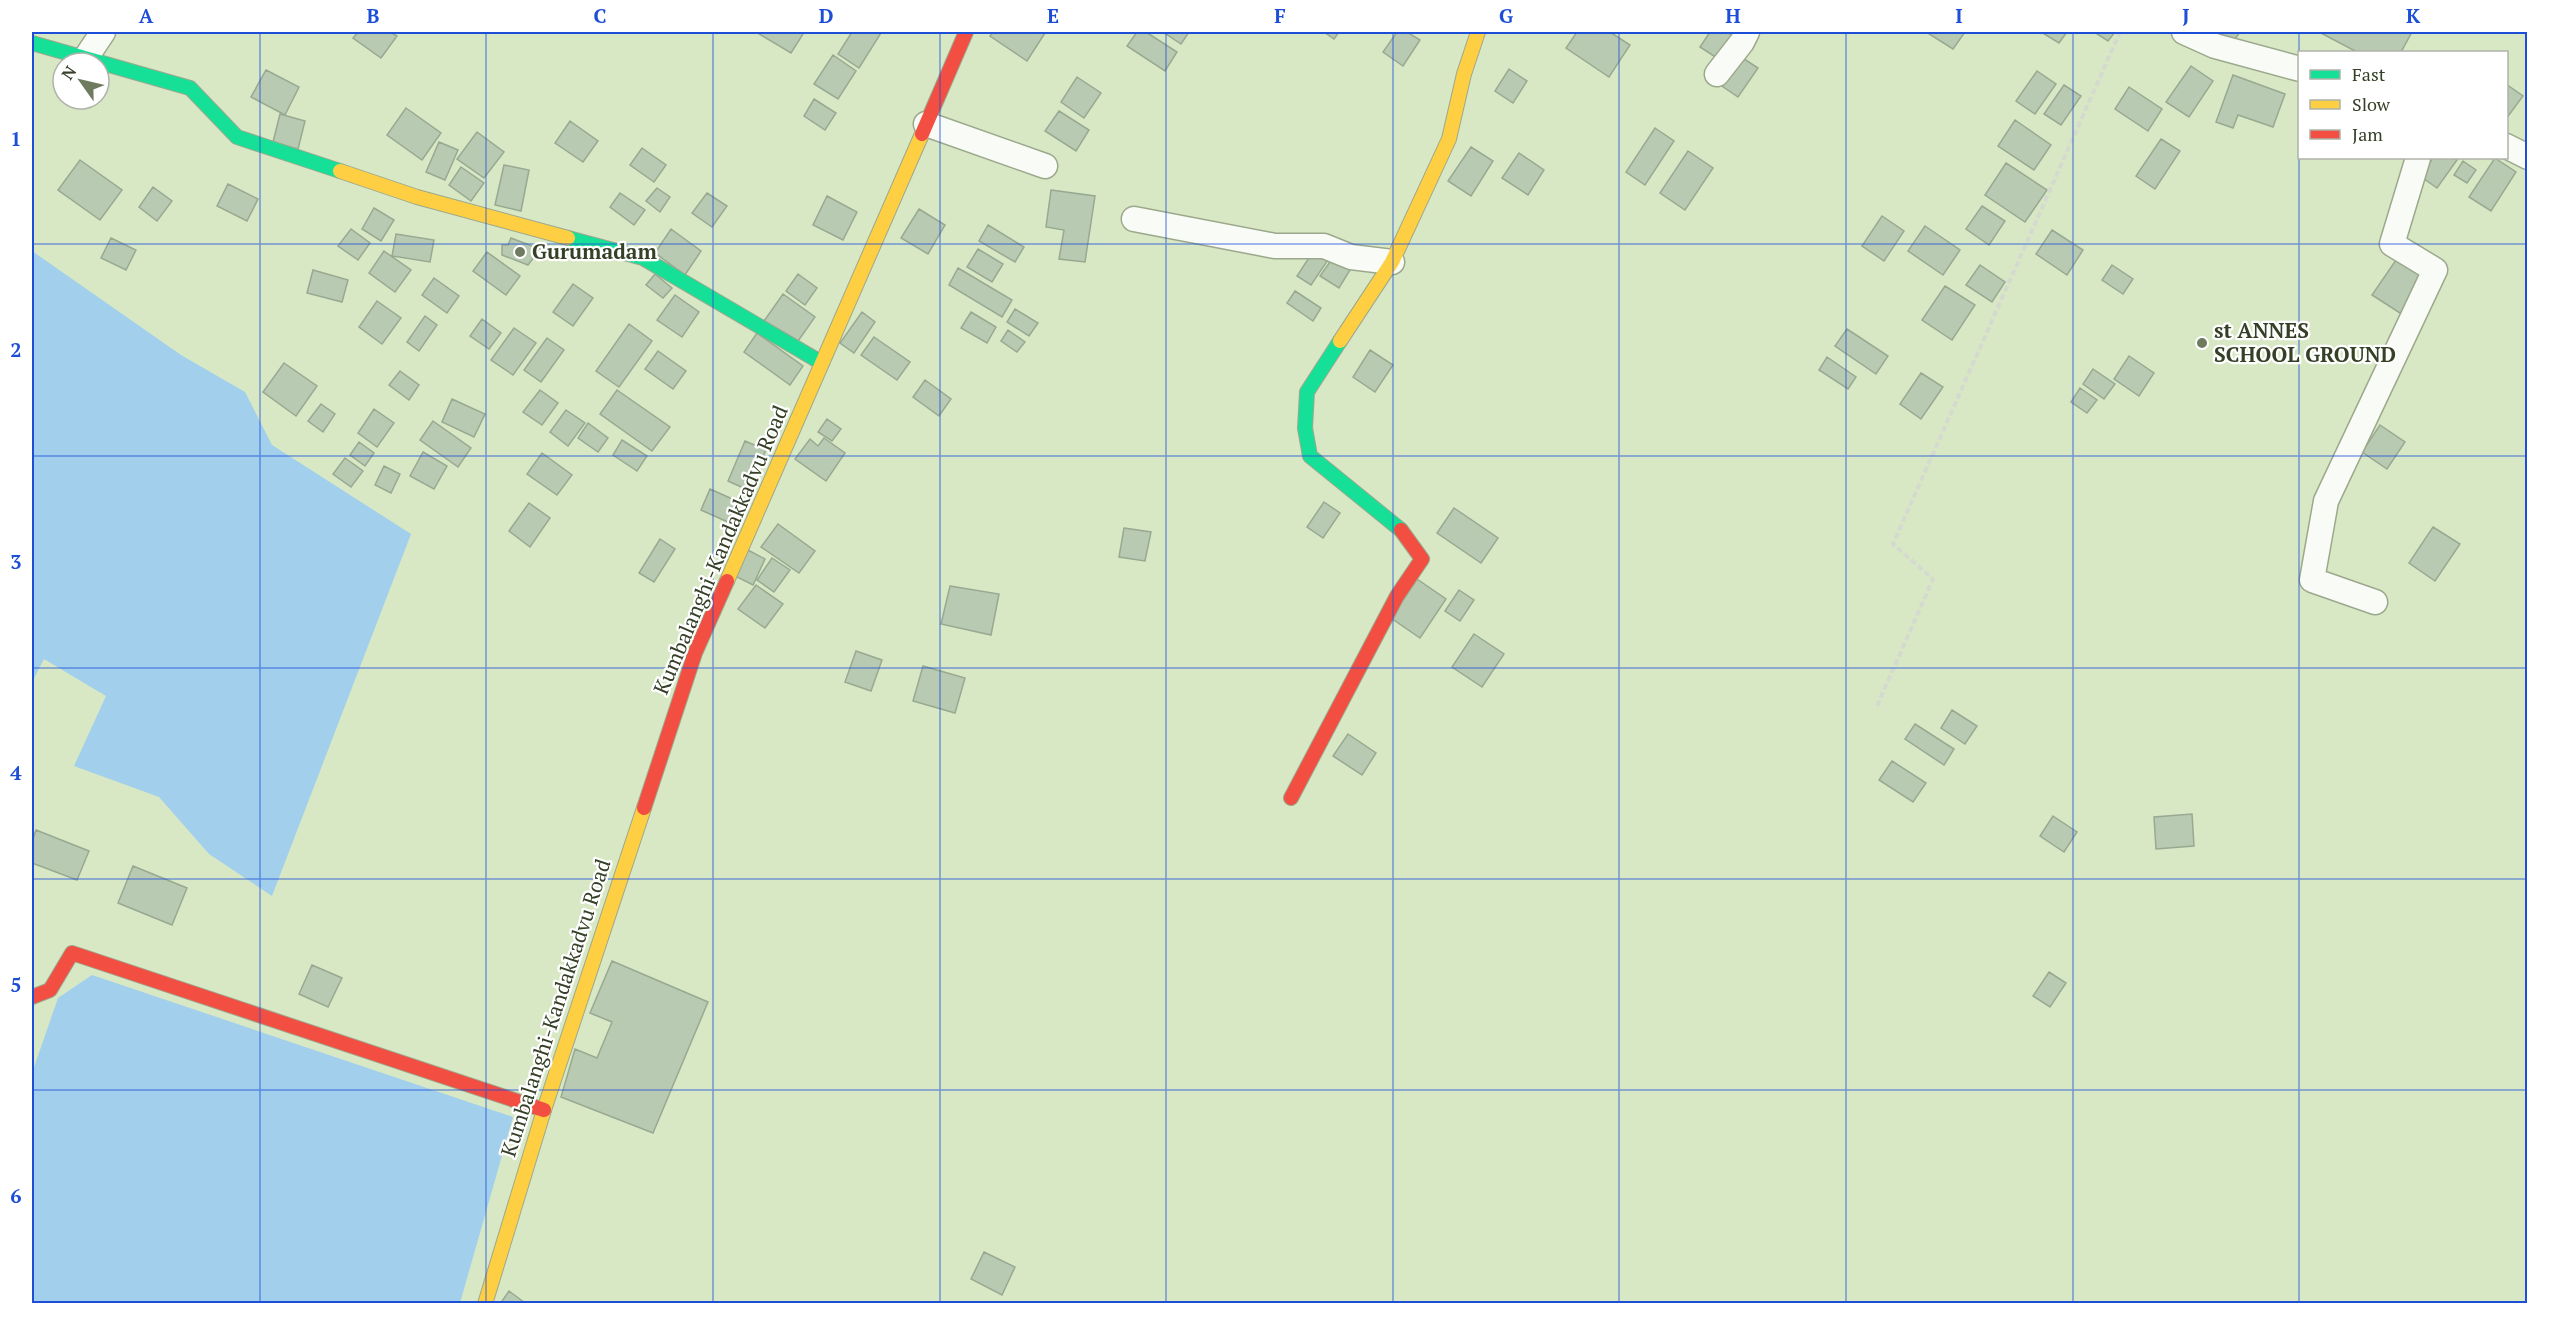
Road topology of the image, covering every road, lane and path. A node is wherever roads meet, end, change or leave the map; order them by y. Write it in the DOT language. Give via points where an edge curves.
graph roads {
  1 [pos="103,32"];
  2 [pos="966,32"];
  3 [pos="1478,32"];
  4 [pos="1747,32"];
  5 [pos="2120,32"];
  6 [pos="2195,34"];
  7 [pos="32,43"];
  8 [pos="58,51"];
  9 [pos="90,51"];
  10 [pos="111,66"];
  11 [pos="2298,68"];
  12 [pos="1717,74"];
  13 [pos="926,124"];
  14 [pos="2508,147"];
  15 [pos="2528,157"];
  16 [pos="2418,159"];
  17 [pos="1045,165"];
  18 [pos="1134,219"];
  19 [pos="1392,262"];
  20 [pos="822,363"];
  21 [pos="2375,602"];
  22 [pos="1877,706"];
  23 [pos="1292,798"];
  24 [pos="32,997"];
  25 [pos="544,1110"];
  26 [pos="485,1304"];
  1 -- 9 [label="street"];
  2 -- 13 [label="street, Kumbalanghi-Kandakkadvu Road"];
  3 -- 19 [label="street" via="1449,139"];
  4 -- 12 [label="street"];
  5 -- 22 [label="path" via="1893,544 1933,579"];
  6 -- 11 [label="street" via="2215,46"];
  7 -- 8 [label="street"];
  10 -- 20 [label="street" via="190,88 237,137 417,197 643,258"];
  13 -- 17 [label="street"];
  13 -- 20 [label="street, Kumbalanghi-Kandakkadvu Road"];
  14 -- 15 [label="street"];
  16 -- 21 [label="street" via="2392,244 2435,270 2326,501 2312,580"];
  18 -- 19 [label="street" via="1275,246 1324,246 1352,257"];
  19 -- 23 [label="street" via="1307,392 1305,428 1310,456 1404,532 1422,559 1397,596"];
  20 -- 25 [label="street, Kumbalanghi-Kandakkadvu Road" via="695,653"];
  24 -- 25 [label="street" via="50,990 72,953"];
  25 -- 26 [label="street, Kumbalanghi-Kandakkadvu Road"];
}
